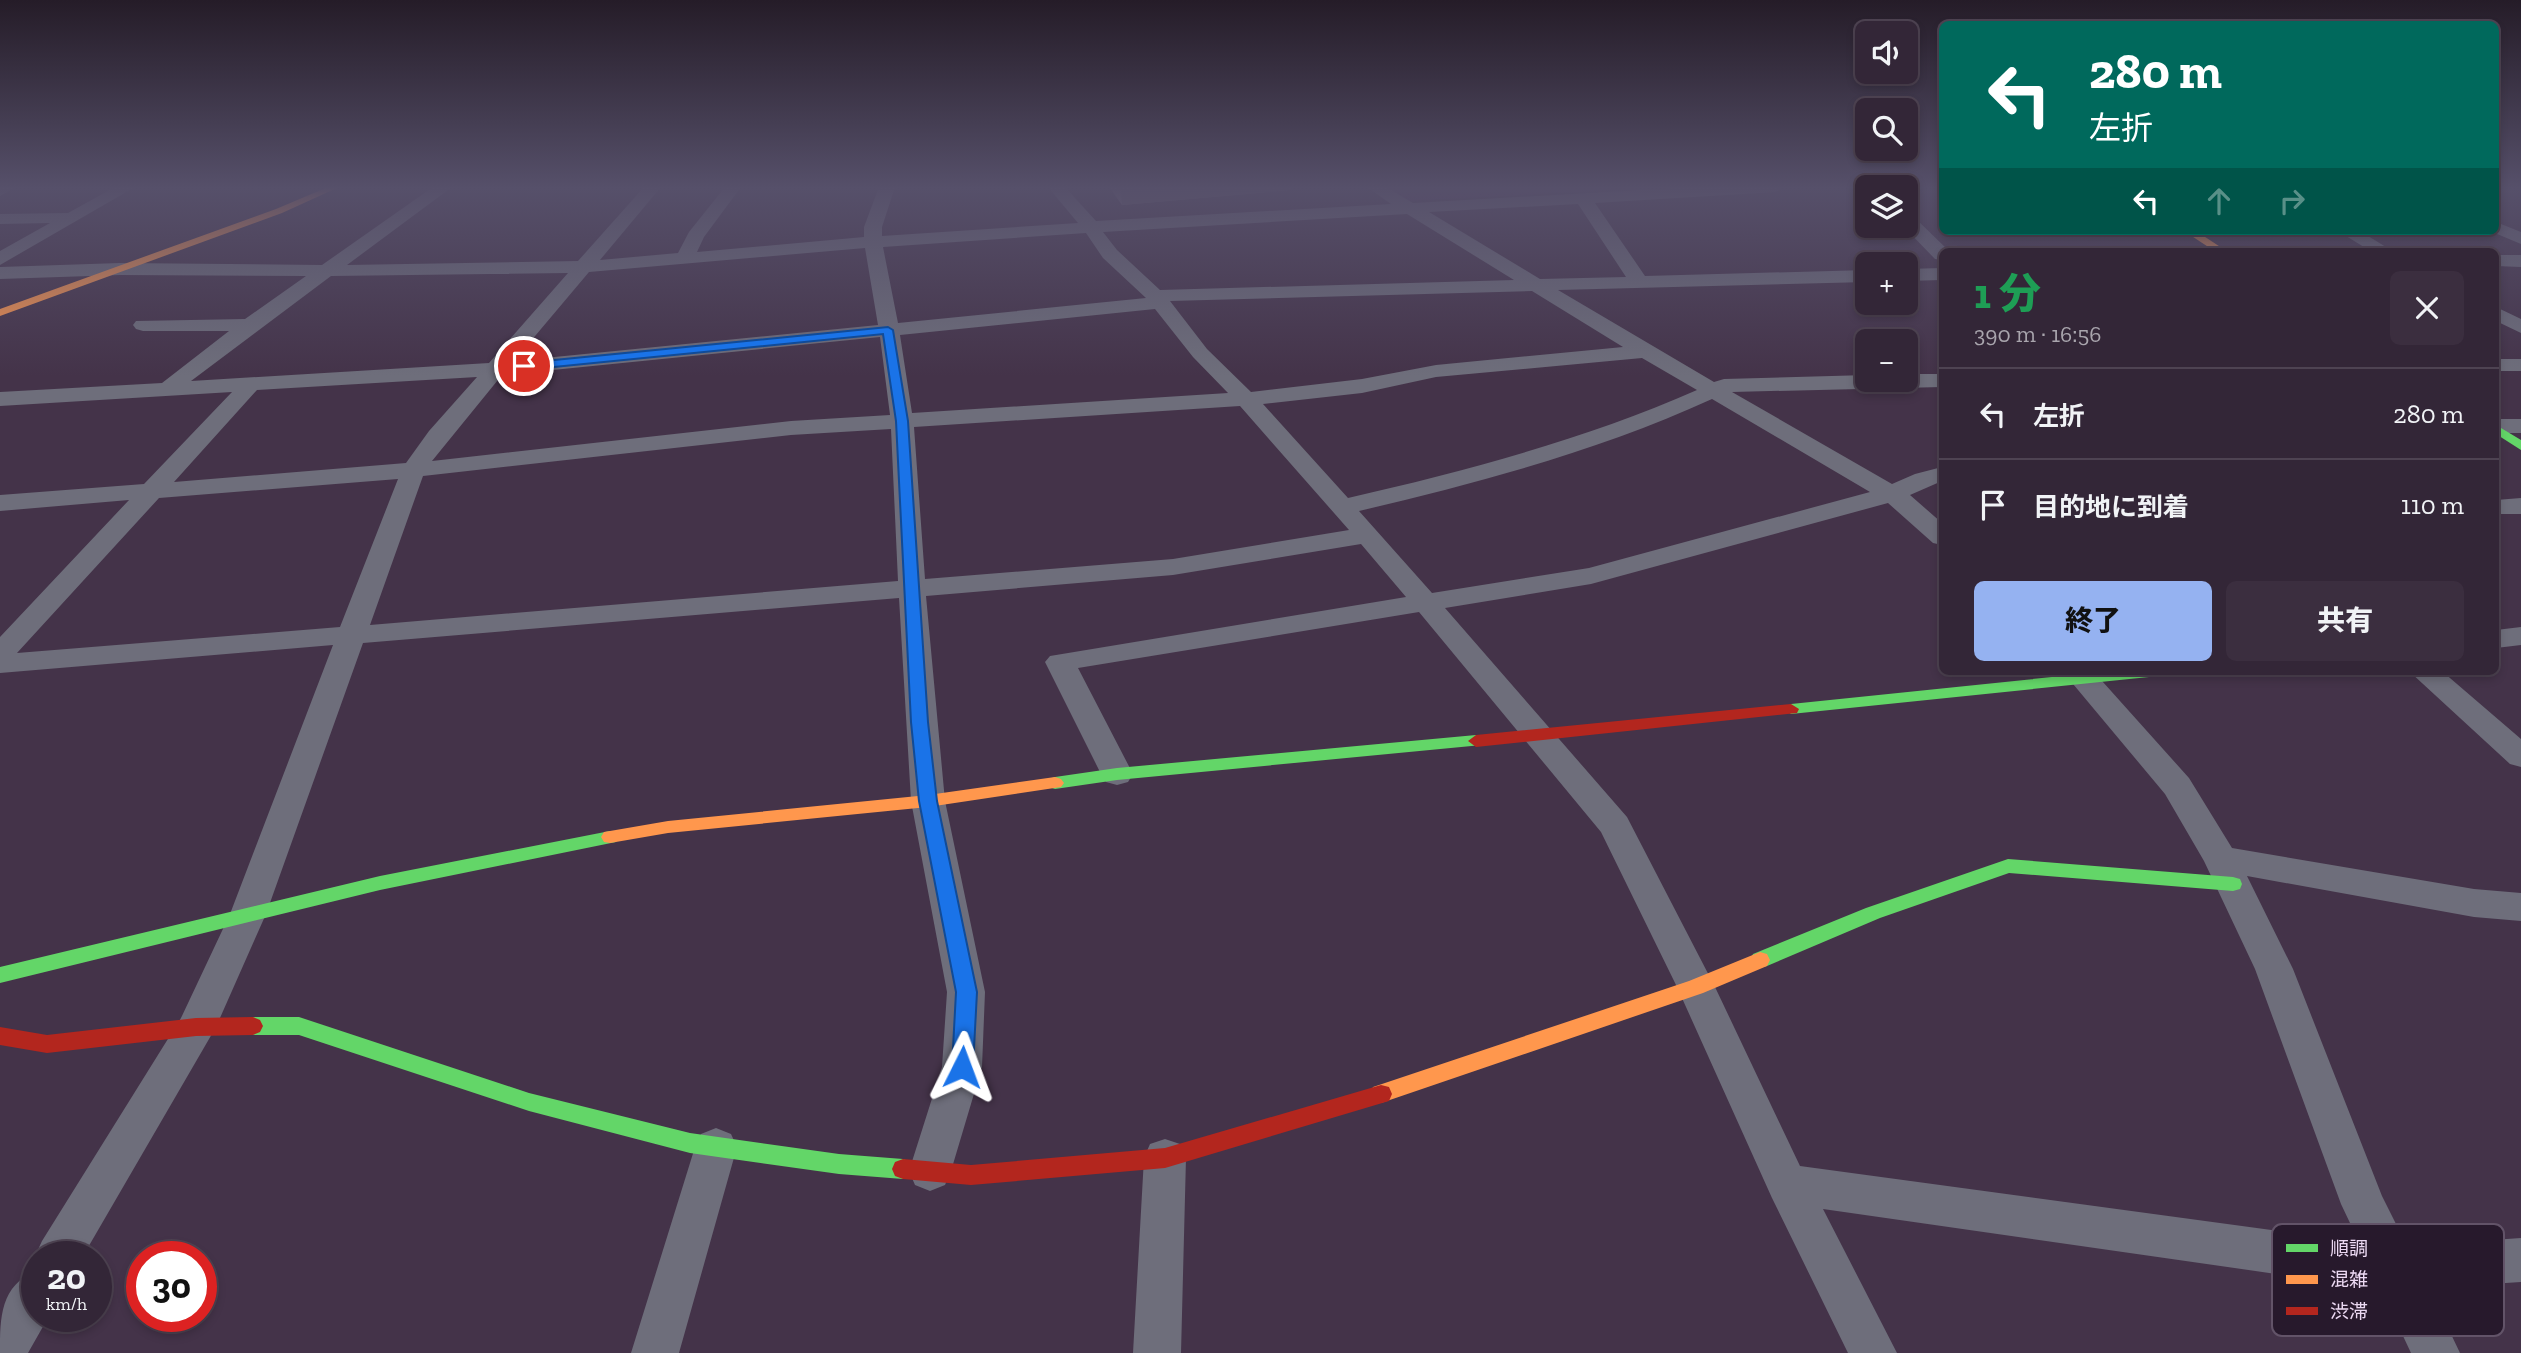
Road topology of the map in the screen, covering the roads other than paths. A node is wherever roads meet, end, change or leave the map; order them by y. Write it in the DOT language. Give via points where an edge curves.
graph roads {
  1 [pos="15,250"];
  2 [pos="172,250"];
  3 [pos="357,250"];
  4 [pos="599,250"];
  5 [pos="689,250"];
  6 [pos="772,250"];
  7 [pos="874,250"];
  8 [pos="1107,250"];
  9 [pos="1477,250"];
  10 [pos="1618,250"];
  11 [pos="686,257"];
  12 [pos="0,259"];
  13 [pos="2499,261"];
  14 [pos="2521,261"];
  15 [pos="584,267"];
  16 [pos="120,269"];
  17 [pos="329,270"];
  18 [pos="0,273"];
  19 [pos="1939,274"];
  20 [pos="1918,275"];
  21 [pos="1855,276"];
  22 [pos="1639,282"];
  23 [pos="1534,285"];
  24 [pos="1157,299"];
  25 [pos="0,313"];
  26 [pos="2499,315"];
  27 [pos="143,325"];
  28 [pos="250,325"];
  29 [pos="2521,327"];
  30 [pos="888,330"];
  31 [pos="1646,351"];
  32 [pos="2499,365"];
  33 [pos="2521,365"];
  34 [pos="496,369"];
  35 [pos="1939,380"];
  36 [pos="250,385"];
  37 [pos="166,390"];
  38 [pos="1717,390"];
  39 [pos="0,399"];
  40 [pos="1246,399"];
  41 [pos="902,421"];
  42 [pos="2521,426"];
  43 [pos="2499,428"];
  44 [pos="2499,430"];
  45 [pos="2521,446"];
  46 [pos="413,470"];
  47 [pos="1939,475"];
  48 [pos="148,492"];
  49 [pos="1891,494"];
  50 [pos="0,503"];
  51 [pos="2521,506"];
  52 [pos="2499,507"];
  53 [pos="1342,508"];
  54 [pos="1939,534"];
  55 [pos="1367,535"];
  56 [pos="912,589"];
  57 [pos="1425,605"];
  58 [pos="353,636"];
  59 [pos="2521,636"];
  60 [pos="2499,639"];
  61 [pos="0,654"];
  62 [pos="0,664"];
  63 [pos="2082,675"];
  64 [pos="2428,675"];
  65 [pos="1540,735"];
  66 [pos="2521,756"];
  67 [pos="1117,774"];
  68 [pos="928,801"];
  69 [pos="2227,872"];
  70 [pos="2521,907"];
  71 [pos="248,914"];
  72 [pos="0,975"];
  73 [pos="1696,987"];
  74 [pos="196,1027"];
  75 [pos="0,1036"];
  76 [pos="716,1147"];
  77 [pos="1165,1158"];
  78 [pos="930,1171"];
  79 [pos="1787,1184"];
  80 [pos="2373,1224"];
  81 [pos="67,1241"];
  82 [pos="2272,1252"];
  83 [pos="21,1320"];
  84 [pos="2428,1336"];
  85 [pos="1,1353"];
  86 [pos="655,1353"];
  87 [pos="1157,1353"];
  88 [pos="1872,1353"];
  89 [pos="2437,1353"];
  1 -- 12 [label="street"];
  2 -- 16 [label="street"];
  3 -- 17 [label="street"];
  4 -- 15 [label="street"];
  5 -- 11 [label="street"];
  6 -- 11 [label="street"];
  7 -- 30 [label="street"];
  8 -- 24 [label="street"];
  9 -- 23 [label="street"];
  10 -- 22 [label="street"];
  11 -- 15 [label="street"];
  13 -- 14 [label="street"];
  15 -- 17 [label="street"];
  15 -- 34 [label="street"];
  16 -- 17 [label="street"];
  16 -- 18 [label="street"];
  16 -- 25 [label="street"];
  17 -- 28 [label="street"];
  19 -- 20 [label="street"];
  21 -- 22 [label="street"];
  22 -- 23 [label="street"];
  23 -- 24 [label="street"];
  23 -- 31 [label="street"];
  24 -- 30 [label="street"];
  24 -- 40 [label="street" via="1200,353"];
  26 -- 29 [label="street"];
  27 -- 28 [label="street"];
  28 -- 37 [label="street"];
  30 -- 34 [label="street"];
  30 -- 41 [label="street"];
  31 -- 38 [label="street"];
  31 -- 40 [label="street" via="1436,371 1383,383"];
  32 -- 33 [label="street"];
  34 -- 36 [label="street"];
  34 -- 46 [label="street"];
  35 -- 38 [label="street" via="1724,386"];
  36 -- 37 [label="street"];
  36 -- 48 [label="street"];
  37 -- 39 [label="street"];
  38 -- 49 [label="street"];
  38 -- 53 [label="street" via="1639,424"];
  40 -- 41 [label="street"];
  40 -- 53 [label="street"];
  41 -- 46 [label="street" via="791,428"];
  41 -- 56 [label="street"];
  42 -- 43 [label="street"];
  44 -- 45 [label="street"];
  46 -- 48 [label="street"];
  46 -- 58 [label="street"];
  47 -- 49 [label="street"];
  48 -- 50 [label="street"];
  48 -- 61 [label="street"];
  49 -- 54 [label="street"];
  49 -- 57 [label="street" via="1591,576"];
  51 -- 52 [label="street"];
  53 -- 55 [label="street"];
  55 -- 56 [label="street" via="1172,567"];
  55 -- 57 [label="street"];
  56 -- 58 [label="street"];
  56 -- 68 [label="street"];
  57 -- 65 [label="street"];
  57 -- 67 [label="street" via="1060,662"];
  58 -- 62 [label="street"];
  58 -- 71 [label="street"];
  59 -- 60 [label="street"];
  63 -- 65 [label="street"];
  63 -- 69 [label="street" via="2177,786"];
  64 -- 66 [label="street"];
  65 -- 67 [label="street"];
  65 -- 73 [label="street" via="1615,827"];
  67 -- 68 [label="street"];
  68 -- 71 [label="street" via="668,827 566,844"];
  68 -- 78 [label="street" via="966,992 962,1067"];
  69 -- 70 [label="street"];
  69 -- 73 [label="street" via="2008,866 1873,914"];
  69 -- 80 [label="street" via="2274,969"];
  71 -- 72 [label="street"];
  71 -- 74 [label="street"];
  73 -- 77 [label="street" via="1357,1102"];
  73 -- 79 [label="street"];
  74 -- 75 [label="street" via="47,1044"];
  74 -- 76 [label="street" via="299,1026 529,1102"];
  74 -- 81 [label="street"];
  76 -- 78 [label="street"];
  76 -- 86 [label="street"];
  77 -- 78 [label="street" via="971,1175"];
  77 -- 87 [label="street"];
  79 -- 82 [label="street"];
  79 -- 88 [label="street"];
  83 -- 85 [label="street"];
  84 -- 89 [label="street"];
}
